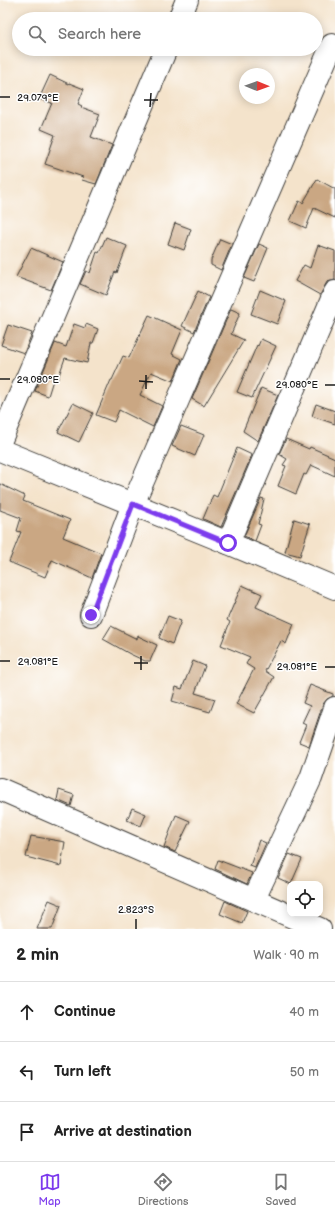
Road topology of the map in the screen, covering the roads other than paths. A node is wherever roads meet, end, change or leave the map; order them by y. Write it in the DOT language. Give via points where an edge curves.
graph roads {
  1 [pos="187,0"];
  2 [pos="182,12"];
  3 [pos="332,45"];
  4 [pos="163,56"];
  5 [pos="335,292"];
  6 [pos="0,442"];
  7 [pos="0,450"];
  8 [pos="133,504"];
  9 [pos="228,543"];
  10 [pos="335,588"];
  11 [pos="91,615"];
  12 [pos="335,708"];
  13 [pos="0,789"];
  14 [pos="254,899"];
  15 [pos="320,929"];
  1 -- 2 [label="street"];
  3 -- 8 [label="street"];
  4 -- 6 [label="street"];
  5 -- 9 [label="street"];
  7 -- 8 [label="street"];
  8 -- 9 [label="street"];
  8 -- 11 [label="street"];
  9 -- 10 [label="street"];
  12 -- 14 [label="street" via="311,778"];
  13 -- 14 [label="street"];
  14 -- 15 [label="street"];
}
